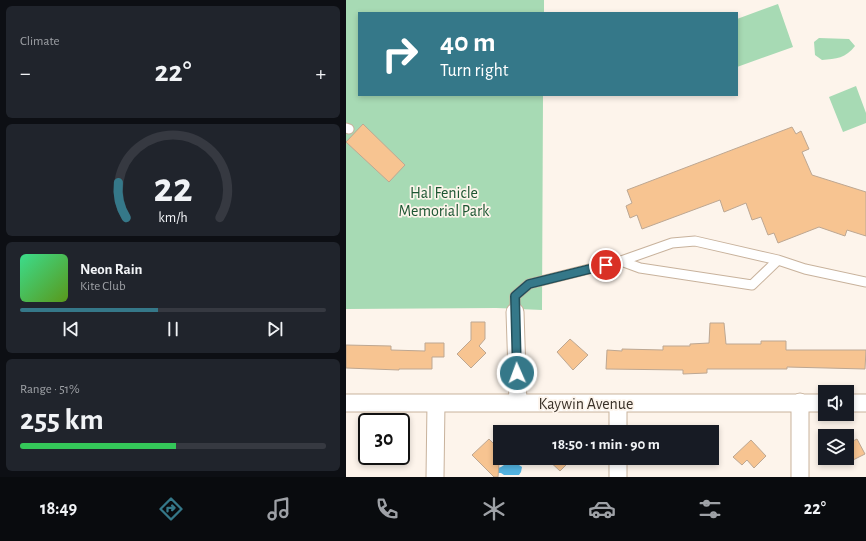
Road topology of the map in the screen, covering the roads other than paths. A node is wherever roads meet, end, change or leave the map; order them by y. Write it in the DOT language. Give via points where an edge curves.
graph roads {
  1 [pos="778,260"];
  2 [pos="621,261"];
  3 [pos="866,282"];
  4 [pos="515,312"];
  5 [pos="800,402"];
  6 [pos="346,403"];
  7 [pos="436,403"];
  8 [pos="518,403"];
  9 [pos="618,403"];
  10 [pos="818,403"];
  11 [pos="854,403"];
  12 [pos="866,403"];
  13 [pos="618,425"];
  14 [pos="618,465"];
  15 [pos="435,477"];
  16 [pos="618,477"];
  17 [pos="800,477"];
  1 -- 2 [label="lane" via="695,241 672,243"];
  1 -- 2 [label="lane" via="752,284 640,268"];
  1 -- 3 [label="lane" via="805,269"];
  2 -- 4 [label="lane" via="529,284 515,296"];
  4 -- 8 [label="street"];
  5 -- 9 [label="street, Kaywin Avenue"];
  5 -- 10 [label="street, Kaywin Avenue"];
  5 -- 17 [label="street"];
  6 -- 7 [label="street, Kaywin Avenue"];
  7 -- 8 [label="street, Kaywin Avenue"];
  7 -- 15 [label="street"];
  8 -- 9 [label="street, Kaywin Avenue"];
  9 -- 13 [label="street"];
  11 -- 12 [label="street"];
  14 -- 16 [label="street"];
}
